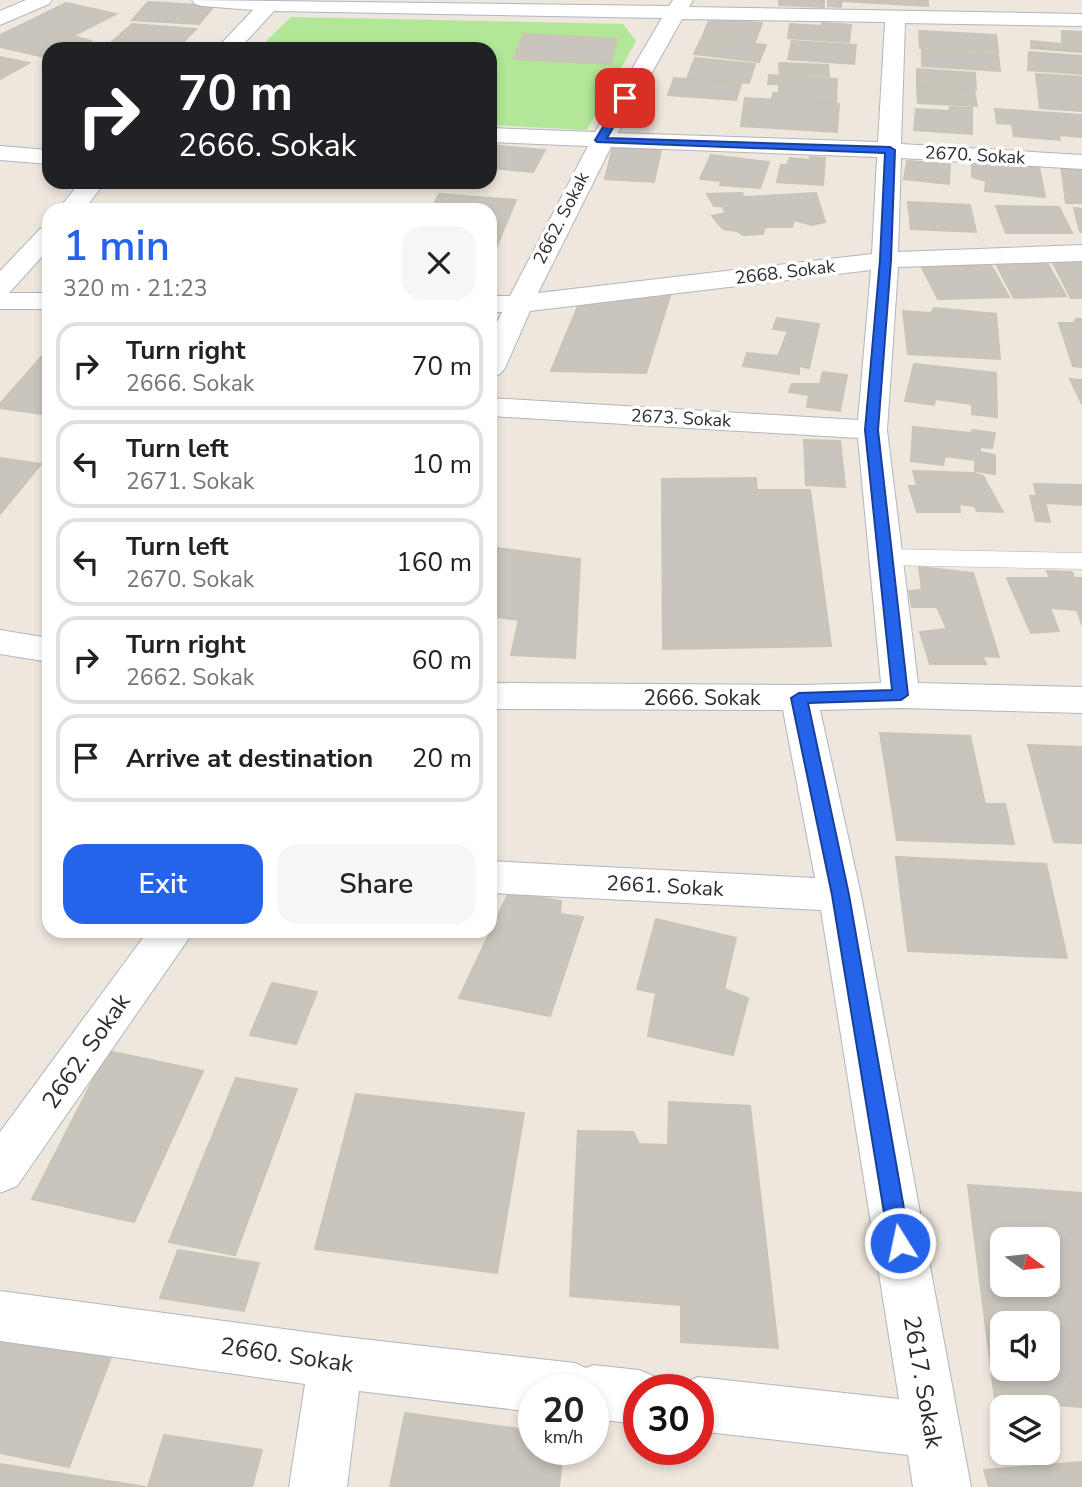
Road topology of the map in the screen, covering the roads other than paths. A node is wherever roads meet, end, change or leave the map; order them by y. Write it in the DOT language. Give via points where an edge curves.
graph roads {
  1 [pos="42,0"];
  2 [pos="202,0"];
  3 [pos="269,5"];
  4 [pos="679,6"];
  5 [pos="895,15"];
  6 [pos="0,19"];
  7 [pos="1082,20"];
  8 [pos="234,42"];
  9 [pos="497,135"];
  10 [pos="600,140"];
  11 [pos="890,150"];
  12 [pos="0,153"];
  13 [pos="42,156"];
  14 [pos="1082,162"];
  15 [pos="88,189"];
  16 [pos="76,203"];
  17 [pos="42,242"];
  18 [pos="1082,253"];
  19 [pos="885,260"];
  20 [pos="0,287"];
  21 [pos="0,301"];
  22 [pos="42,301"];
  23 [pos="497,304"];
  24 [pos="518,304"];
  25 [pos="497,352"];
  26 [pos="497,407"];
  27 [pos="872,430"];
  28 [pos="886,556"];
  29 [pos="1082,561"];
  30 [pos="0,642"];
  31 [pos="42,649"];
  32 [pos="901,695"];
  33 [pos="497,696"];
  34 [pos="799,698"];
  35 [pos="1082,700"];
  36 [pos="497,877"];
  37 [pos="840,895"];
  38 [pos="167,938"];
  39 [pos="9,1145"];
  40 [pos="0,1316"];
  41 [pos="337,1362"];
  42 [pos="518,1383"];
  43 [pos="714,1406"];
  44 [pos="932,1430"];
  45 [pos="318,1487"];
  46 [pos="942,1487"];
  1 -- 6 [label="street"];
  2 -- 3 [label="street"];
  3 -- 4 [label="street"];
  3 -- 8 [label="street"];
  4 -- 5 [label="street"];
  4 -- 10 [label="street, 2662. Sokak"];
  5 -- 7 [label="street"];
  5 -- 11 [label="street"];
  9 -- 10 [label="street, 2670. Sokak"];
  10 -- 11 [label="street, 2670. Sokak"];
  10 -- 24 [label="street, 2662. Sokak"];
  11 -- 14 [label="street, 2670. Sokak"];
  11 -- 19 [label="street"];
  12 -- 13 [label="street"];
  15 -- 16 [label="street"];
  17 -- 20 [label="street"];
  18 -- 19 [label="street, 2668. Sokak"];
  19 -- 24 [label="street, 2668. Sokak"];
  19 -- 27 [label="street"];
  21 -- 22 [label="street"];
  23 -- 24 [label="street, 2668. Sokak"];
  24 -- 25 [label="street, 2662. Sokak"];
  26 -- 27 [label="street, 2673. Sokak"];
  27 -- 28 [label="street"];
  28 -- 29 [label="lane"];
  28 -- 32 [label="street"];
  30 -- 31 [label="street"];
  32 -- 34 [label="street, 2666. Sokak"];
  32 -- 35 [label="street, 2666. Sokak"];
  33 -- 34 [label="street, 2666. Sokak"];
  34 -- 37 [label="street, 2617. Sokak"];
  36 -- 37 [label="street, 2661. Sokak"];
  37 -- 44 [label="street, 2617. Sokak"];
  38 -- 39 [label="street, 2662. Sokak"];
  40 -- 41 [label="street, 2660. Sokak"];
  41 -- 42 [label="street, 2660. Sokak"];
  41 -- 45 [label="street"];
  43 -- 44 [label="street"];
  44 -- 46 [label="street, 2617. Sokak"];
}
